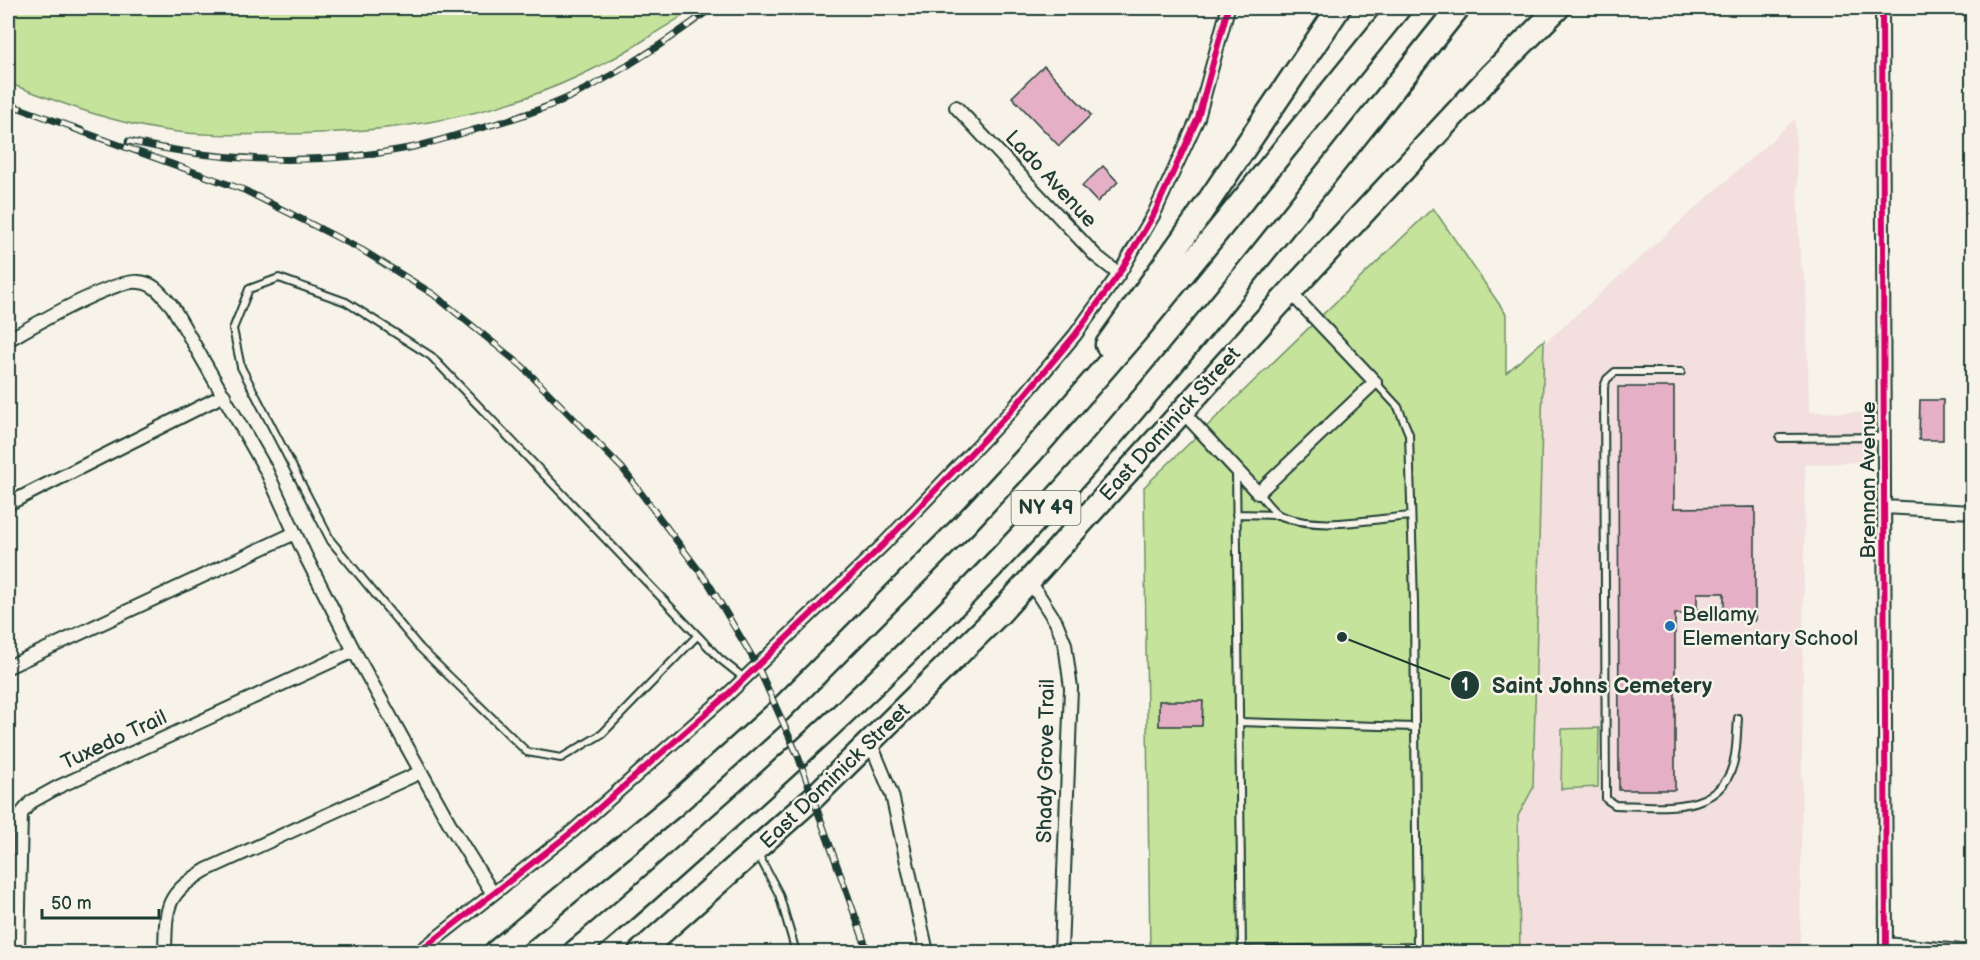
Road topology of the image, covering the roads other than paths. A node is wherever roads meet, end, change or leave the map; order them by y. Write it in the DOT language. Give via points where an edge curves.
graph roads {
  1 [pos="1228,8"];
  2 [pos="1339,8"];
  3 [pos="1399,8"];
  4 [pos="1458,8"];
  5 [pos="1558,8"];
  6 [pos="1882,8"];
  7 [pos="956,107"];
  8 [pos="1119,274"];
  9 [pos="1290,292"];
  10 [pos="8,340"];
  11 [pos="1682,372"];
  12 [pos="1375,382"];
  13 [pos="224,395"];
  14 [pos="1182,411"];
  15 [pos="1885,437"];
  16 [pos="1780,438"];
  17 [pos="1031,453"];
  18 [pos="1236,470"];
  19 [pos="1258,493"];
  20 [pos="8,504"];
  21 [pos="1885,507"];
  22 [pos="1972,512"];
  23 [pos="1236,514"];
  24 [pos="1279,515"];
  25 [pos="1411,516"];
  26 [pos="295,533"];
  27 [pos="1029,580"];
  28 [pos="697,636"];
  29 [pos="354,651"];
  30 [pos="8,667"];
  31 [pos="744,678"];
  32 [pos="1738,718"];
  33 [pos="1239,722"];
  34 [pos="1415,727"];
  35 [pos="870,744"];
  36 [pos="421,772"];
  37 [pos="756,851"];
  38 [pos="493,894"];
  39 [pos="1886,948"];
  40 [pos="1417,950"];
  41 [pos="1242,951"];
  42 [pos="18,952"];
  43 [pos="165,952"];
  44 [pos="419,952"];
  45 [pos="496,952"];
  46 [pos="575,952"];
  47 [pos="640,952"];
  48 [pos="795,952"];
  49 [pos="927,952"];
  50 [pos="1061,952"];
  51 [pos="1972,952"];
  1 -- 8 [label="street" via="1211,78 1186,147"];
  2 -- 17 [label="highway" via="1196,220"];
  3 -- 17 [label="highway, NY 49" via="1140,327"];
  4 -- 46 [label="highway, NY 49" via="1153,385 1013,544 878,682"];
  5 -- 9 [label="highway, East Dominick Street"];
  6 -- 15 [label="street, Brennan Avenue"];
  7 -- 8 [label="street, Lado Avenue" via="1096,256"];
  8 -- 31 [label="street" via="1075,336 1012,410 883,545"];
  9 -- 12 [label="street"];
  9 -- 14 [label="highway, East Dominick Street"];
  10 -- 13 [label="street" via="122,284 139,282 156,287 172,306"];
  11 -- 32 [label="lane" via="1615,372 1604,387 1606,799 1616,805 1687,806 1702,801 1728,776 1735,757"];
  12 -- 19 [label="street"];
  12 -- 25 [label="lane" via="1398,407 1406,423"];
  13 -- 20 [label="street"];
  13 -- 26 [label="street" via="266,470"];
  14 -- 18 [label="street"];
  14 -- 27 [label="highway, East Dominick Street"];
  15 -- 16 [label="lane"];
  15 -- 21 [label="street, Brennan Avenue"];
  17 -- 45 [label="highway, NY 49" via="779,711 673,806"];
  18 -- 19 [label="street"];
  18 -- 23 [label="lane"];
  19 -- 24 [label="lane"];
  21 -- 22 [label="street"];
  21 -- 39 [label="street, Brennan Avenue"];
  23 -- 24 [label="lane"];
  23 -- 33 [label="lane"];
  24 -- 25 [label="lane" via="1328,522"];
  25 -- 34 [label="lane"];
  26 -- 29 [label="street"];
  26 -- 30 [label="street"];
  27 -- 35 [label="highway, East Dominick Street"];
  27 -- 50 [label="street, Shady Grove Trail" via="1062,636 1071,688"];
  28 -- 28 [label="lane" via="431,356 346,302 279,278 249,289 233,329 240,368 331,541 419,647 527,752 561,758 602,734"];
  28 -- 31 [label="lane"];
  29 -- 36 [label="street"];
  29 -- 42 [label="street, Tuxedo Trail" via="31,802 21,814"];
  31 -- 38 [label="street" via="573,831"];
  33 -- 34 [label="lane"];
  33 -- 41 [label="lane"];
  34 -- 40 [label="lane"];
  35 -- 37 [label="highway, East Dominick Street"];
  35 -- 49 [label="street" via="892,795"];
  36 -- 38 [label="street"];
  36 -- 43 [label="street" via="183,884 172,897 165,918"];
  37 -- 47 [label="highway, East Dominick Street"];
  37 -- 48 [label="lane" via="779,894"];
  38 -- 44 [label="street"];
  39 -- 51 [label="street"];
  40 -- 41 [label="lane"];
}
